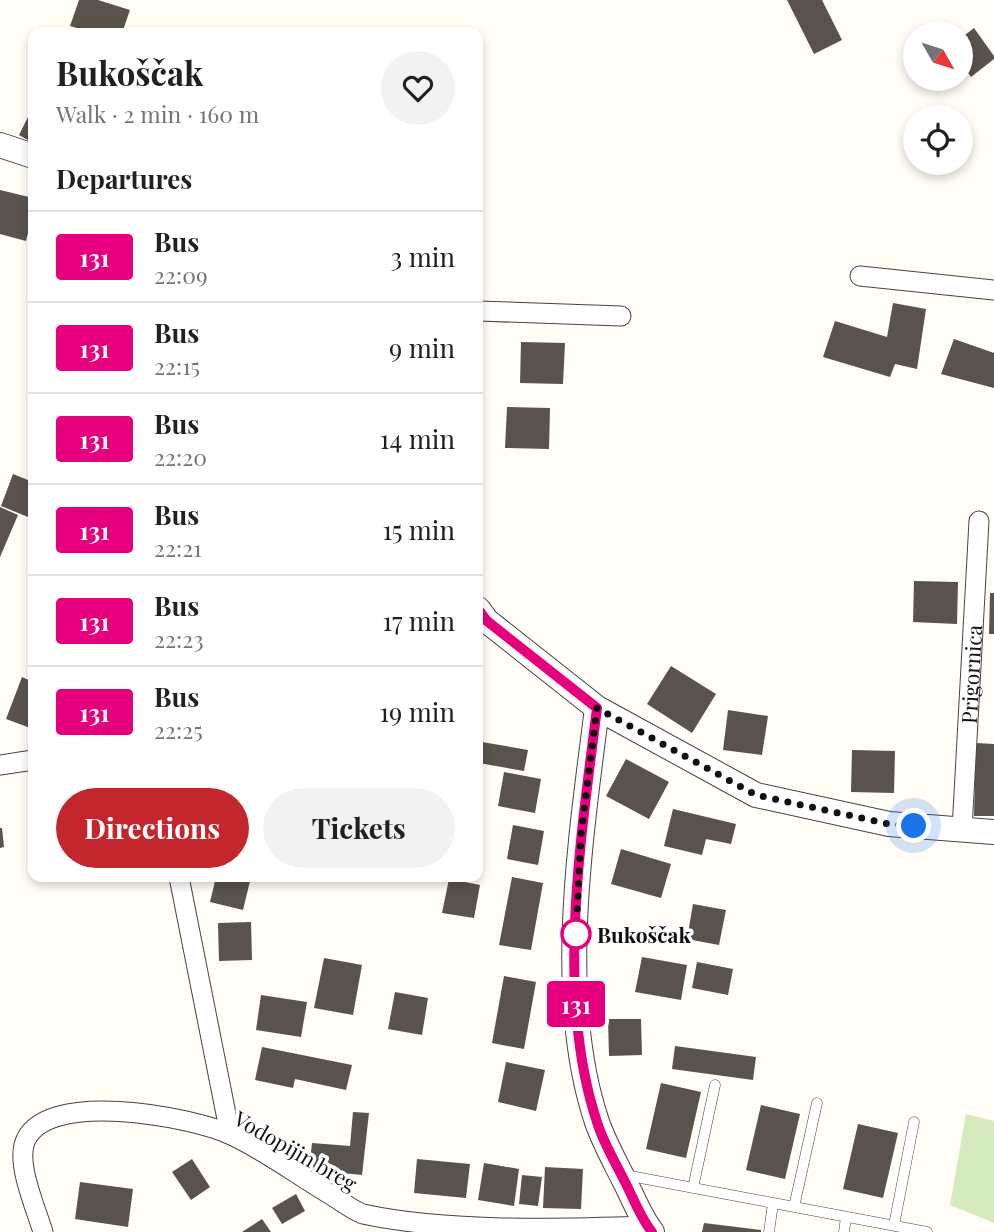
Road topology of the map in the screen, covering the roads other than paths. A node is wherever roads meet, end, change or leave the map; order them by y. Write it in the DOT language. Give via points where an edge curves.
graph roads {
  1 [pos="0,145"];
  2 [pos="28,154"];
  3 [pos="860,276"];
  4 [pos="994,290"];
  5 [pos="483,311"];
  6 [pos="621,316"];
  7 [pos="979,521"];
  8 [pos="483,616"];
  9 [pos="597,708"];
  10 [pos="28,761"];
  11 [pos="0,765"];
  12 [pos="962,830"];
  13 [pos="994,832"];
  14 [pos="179,882"];
  15 [pos="715,1085"];
  16 [pos="817,1103"];
  17 [pos="914,1122"];
  18 [pos="230,1134"];
  19 [pos="621,1174"];
  20 [pos="693,1188"];
  21 [pos="773,1203"];
  22 [pos="794,1207"];
  23 [pos="846,1217"];
  24 [pos="894,1226"];
  25 [pos="649,1229"];
  26 [pos="43,1232"];
  27 [pos="769,1232"];
  28 [pos="844,1232"];
  29 [pos="922,1232"];
  1 -- 2 [label="street"];
  3 -- 4 [label="street"];
  5 -- 6 [label="street"];
  7 -- 12 [label="street, Prigornica"];
  8 -- 9 [label="street"];
  9 -- 12 [label="street" via="756,795 889,824"];
  9 -- 19 [label="street" via="581,834 576,1007 584,1073 597,1123"];
  10 -- 11 [label="street"];
  12 -- 13 [label="street"];
  14 -- 18 [label="street"];
  15 -- 20 [label="lane"];
  16 -- 22 [label="lane"];
  17 -- 24 [label="lane"];
  18 -- 25 [label="street, Vodopijin breg" via="360,1213 399,1223 501,1231"];
  18 -- 26 [label="street, Vodopijin breg" via="127,1112 84,1111 41,1124 27,1138 23,1163"];
  19 -- 20 [label="lane"];
  19 -- 25 [label="street"];
  20 -- 21 [label="lane"];
  21 -- 22 [label="lane"];
  21 -- 27 [label="lane"];
  22 -- 23 [label="lane"];
  23 -- 24 [label="lane"];
  23 -- 28 [label="lane"];
  24 -- 29 [label="lane"];
}
